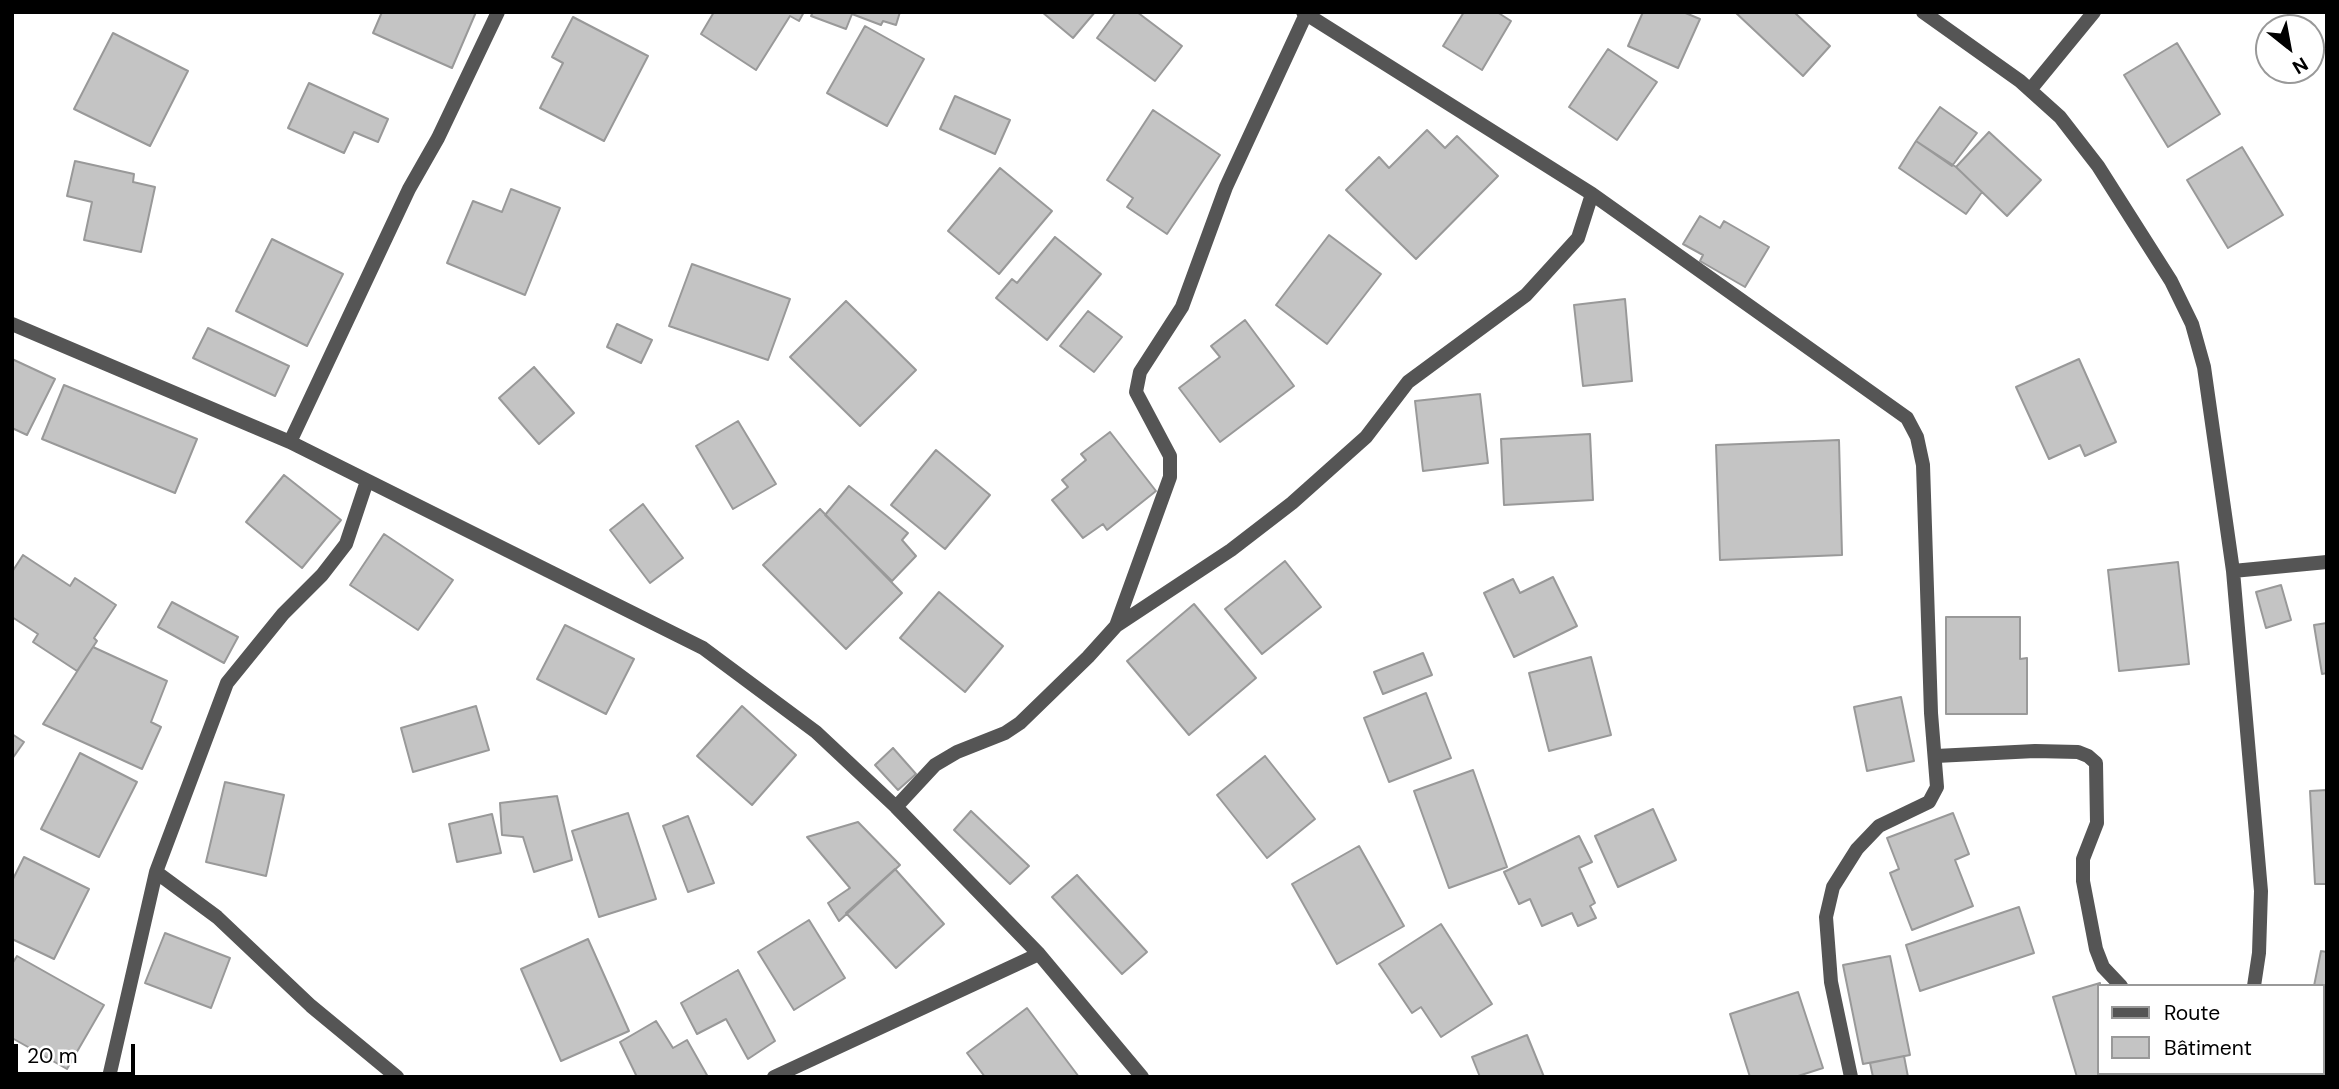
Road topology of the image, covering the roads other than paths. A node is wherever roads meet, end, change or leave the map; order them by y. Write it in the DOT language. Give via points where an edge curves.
graph roads {
  1 [pos="498,12"];
  2 [pos="1923,12"];
  3 [pos="2094,12"];
  4 [pos="1305,13"];
  5 [pos="2030,90"];
  6 [pos="1592,194"];
  7 [pos="12,324"];
  8 [pos="290,442"];
  9 [pos="367,481"];
  10 [pos="2327,562"];
  11 [pos="2233,571"];
  12 [pos="1116,626"];
  13 [pos="1936,756"];
  14 [pos="896,807"];
  15 [pos="156,872"];
  16 [pos="1039,954"];
  17 [pos="2119,984"];
  18 [pos="2255,984"];
  19 [pos="109,1077"];
  20 [pos="397,1077"];
  21 [pos="774,1077"];
  22 [pos="1142,1077"];
  23 [pos="1851,1077"];
  1 -- 8 [label="street"];
  2 -- 5 [label="street"];
  3 -- 5 [label="street"];
  4 -- 6 [label="street"];
  4 -- 12 [label="street" via="1226,187 1182,307 1140,372 1136,392 1170,456 1170,477"];
  5 -- 11 [label="street" via="2060,117 2098,166 2171,281 2192,324 2204,367"];
  6 -- 12 [label="street" via="1578,238 1525,295 1408,382 1366,437 1292,503 1231,550"];
  6 -- 13 [label="street" via="1907,418 1923,465"];
  7 -- 8 [label="street"];
  8 -- 9 [label="street"];
  9 -- 14 [label="street" via="703,648 816,732"];
  9 -- 15 [label="street" via="346,544 227,683"];
  10 -- 11 [label="street"];
  11 -- 18 [label="street" via="2261,891"];
  12 -- 14 [label="street" via="1020,723 935,765"];
  13 -- 17 [label="street" via="2078,752 2096,763 2097,823 2083,859 2083,881 2096,949"];
  13 -- 23 [label="street" via="1937,787 1929,802 1879,826 1857,849 1833,887 1826,917 1831,982"];
  14 -- 16 [label="street"];
  15 -- 19 [label="street"];
  15 -- 20 [label="street" via="218,917 311,1006"];
  16 -- 21 [label="street"];
  16 -- 22 [label="street"];
}
